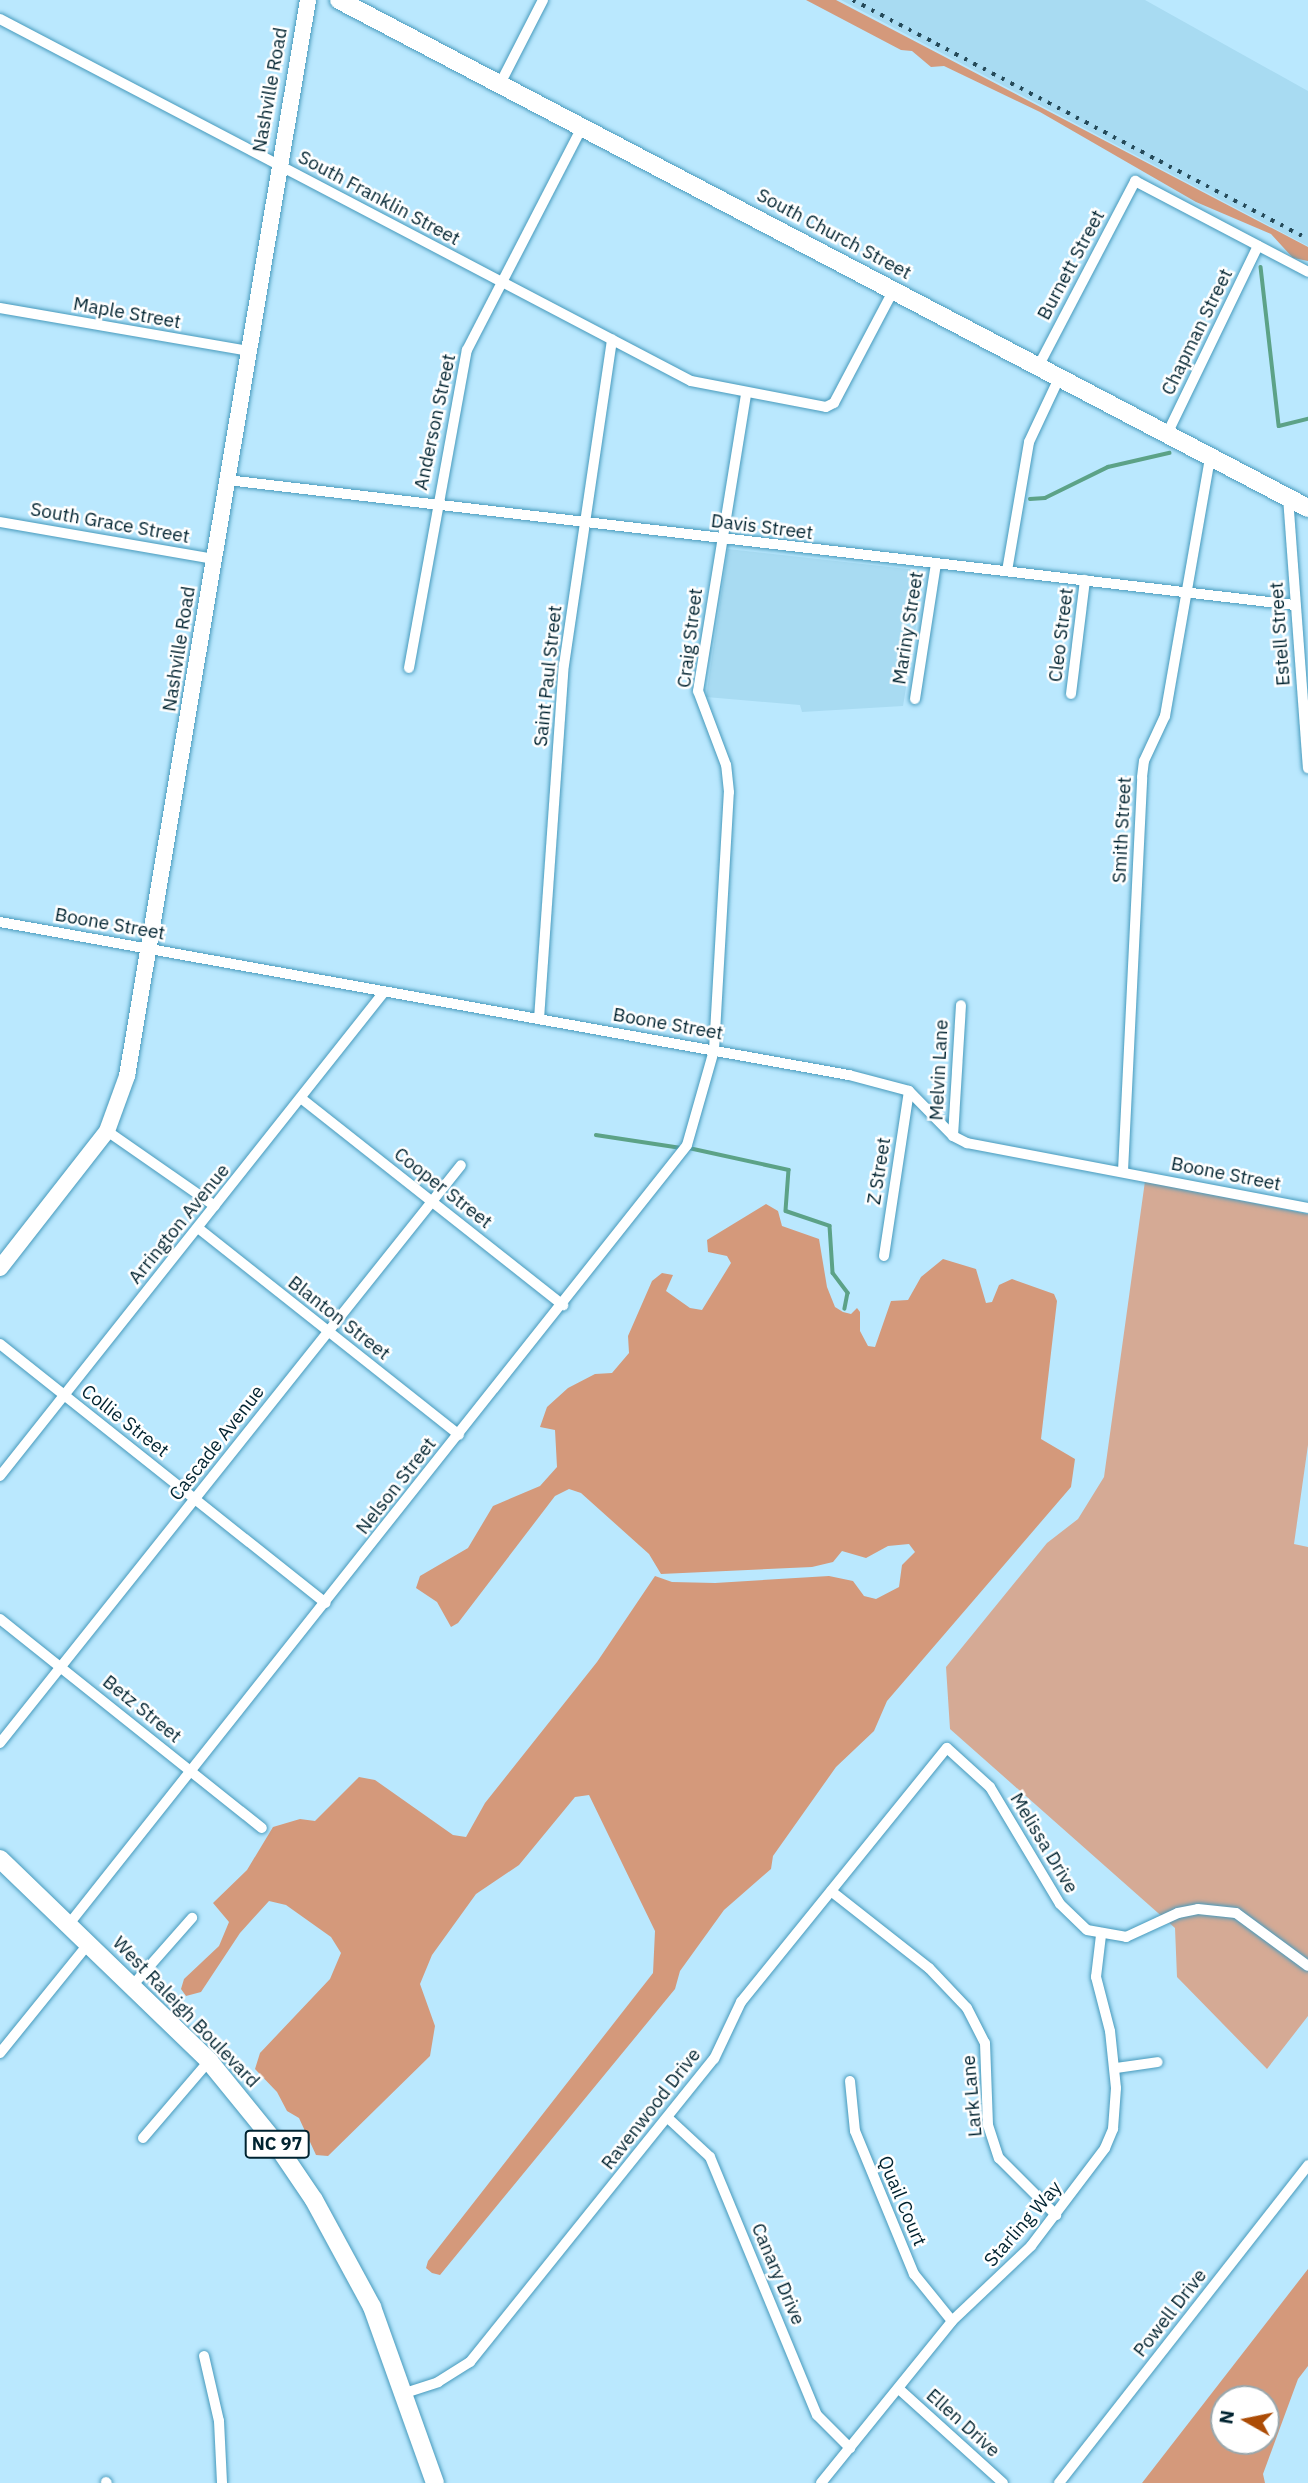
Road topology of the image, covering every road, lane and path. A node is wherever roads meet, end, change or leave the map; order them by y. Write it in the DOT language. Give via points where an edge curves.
graph roads {
  1 [pos="308,0"];
  2 [pos="339,0"];
  3 [pos="544,0"];
  4 [pos="0,19"];
  5 [pos="501,82"];
  6 [pos="583,125"];
  7 [pos="278,165"];
  8 [pos="1258,246"];
  9 [pos="1308,272"];
  10 [pos="503,282"];
  11 [pos="894,289"];
  12 [pos="0,308"];
  13 [pos="611,340"];
  14 [pos="248,351"];
  15 [pos="1039,365"];
  16 [pos="1060,376"];
  17 [pos="746,395"];
  18 [pos="1167,434"];
  19 [pos="1210,458"];
  20 [pos="227,480"];
  21 [pos="1288,497"];
  22 [pos="436,504"];
  23 [pos="1308,508"];
  24 [pos="0,522"];
  25 [pos="583,522"];
  26 [pos="721,540"];
  27 [pos="215,559"];
  28 [pos="936,564"];
  29 [pos="1007,571"];
  30 [pos="1085,580"];
  31 [pos="1185,591"];
  32 [pos="1294,605"];
  33 [pos="409,668"];
  34 [pos="1071,694"];
  35 [pos="915,699"];
  36 [pos="1308,761"];
  37 [pos="1308,768"];
  38 [pos="0,922"];
  39 [pos="150,949"];
  40 [pos="384,992"];
  41 [pos="961,1005"];
  42 [pos="539,1019"];
  43 [pos="713,1050"];
  44 [pos="909,1091"];
  45 [pos="302,1099"];
  46 [pos="107,1131"];
  47 [pos="953,1136"];
  48 [pos="461,1165"];
  49 [pos="1123,1171"];
  50 [pos="433,1203"];
  51 [pos="215,1206"];
  52 [pos="1308,1208"];
  53 [pos="198,1228"];
  54 [pos="884,1256"];
  55 [pos="0,1268"];
  56 [pos="563,1305"];
  57 [pos="328,1331"];
  58 [pos="0,1344"];
  59 [pos="65,1395"];
  60 [pos="459,1435"];
  61 [pos="0,1476"];
  62 [pos="195,1499"];
  63 [pos="326,1603"];
  64 [pos="0,1619"];
  65 [pos="60,1666"];
  66 [pos="0,1743"];
  67 [pos="947,1748"];
  68 [pos="191,1771"];
  69 [pos="262,1828"];
  70 [pos="0,1859"];
  71 [pos="831,1891"];
  72 [pos="192,1918"];
  73 [pos="69,1924"];
  74 [pos="1101,1936"];
  75 [pos="89,1943"];
  76 [pos="1308,1966"];
  77 [pos="132,1986"];
  78 [pos="2,2047"];
  79 [pos="209,2061"];
  80 [pos="1158,2062"];
  81 [pos="1116,2068"];
  82 [pos="850,2081"];
  83 [pos="668,2118"];
  84 [pos="144,2138"];
  85 [pos="1308,2165"];
  86 [pos="1056,2215"];
  87 [pos="952,2321"];
  88 [pos="204,2356"];
  89 [pos="898,2389"];
  90 [pos="405,2393"];
  91 [pos="850,2448"];
  92 [pos="222,2483"];
  93 [pos="435,2483"];
  94 [pos="821,2483"];
  95 [pos="1003,2483"];
  96 [pos="1059,2483"];
  1 -- 7 [label="main road, Nashville Road"];
  2 -- 5 [label="main road, South Church Street"];
  3 -- 5 [label="street"];
  4 -- 7 [label="street, South Franklin Street"];
  5 -- 6 [label="main road, South Church Street"];
  6 -- 10 [label="street, Anderson Street"];
  6 -- 11 [label="main road, South Church Street"];
  7 -- 10 [label="street, South Franklin Street"];
  7 -- 14 [label="main road, Nashville Road"];
  8 -- 9 [label="street"];
  8 -- 15 [label="street, Burnett Street" via="1135,181"];
  8 -- 18 [label="street, Chapman Street"];
  10 -- 13 [label="street, South Franklin Street"];
  10 -- 22 [label="street, Anderson Street" via="460,370"];
  11 -- 15 [label="main road, South Church Street"];
  11 -- 17 [label="street, South Franklin Street" via="834,403 813,406"];
  12 -- 14 [label="street, Maple Street"];
  13 -- 17 [label="street, South Franklin Street" via="691,382"];
  13 -- 25 [label="street, Saint Paul Street"];
  14 -- 20 [label="main road, Nashville Road"];
  15 -- 16 [label="main road, South Church Street"];
  16 -- 18 [label="main road, South Church Street"];
  16 -- 29 [label="street" via="1025,456"];
  17 -- 26 [label="street, Craig Street"];
  18 -- 19 [label="main road, South Church Street"];
  19 -- 21 [label="main road, South Church Street"];
  19 -- 31 [label="street, Smith Street"];
  20 -- 22 [label="street, Davis Street"];
  20 -- 27 [label="main road, Nashville Road"];
  21 -- 23 [label="main road, South Church Street"];
  21 -- 32 [label="street, Estell Street"];
  22 -- 25 [label="street, Davis Street"];
  22 -- 33 [label="street, Anderson Street"];
  24 -- 27 [label="street, South Grace Street"];
  25 -- 26 [label="street, Davis Street"];
  25 -- 42 [label="street, Saint Paul Street" via="564,665"];
  26 -- 28 [label="street, Davis Street"];
  26 -- 43 [label="street, Craig Street" via="698,691 729,777"];
  27 -- 39 [label="main road, Nashville Road"];
  28 -- 29 [label="street, Davis Street"];
  28 -- 35 [label="street, Mariny Street"];
  29 -- 30 [label="street, Davis Street"];
  30 -- 31 [label="street, Davis Street"];
  30 -- 34 [label="street, Cleo Street"];
  31 -- 32 [label="street, Davis Street"];
  31 -- 49 [label="street, Smith Street" via="1165,716 1144,761 1142,777"];
  32 -- 36 [label="street, Estell Street"];
  36 -- 37 [label="street, Estell Street"];
  38 -- 39 [label="street, Boone Street"];
  39 -- 40 [label="street, Boone Street"];
  39 -- 46 [label="main road, Nashville Road" via="127,1076"];
  40 -- 42 [label="street, Boone Street"];
  40 -- 45 [label="street, Arrington Avenue"];
  41 -- 47 [label="street, Melvin Lane"];
  42 -- 43 [label="street, Boone Street"];
  43 -- 44 [label="street, Boone Street"];
  43 -- 56 [label="street, Nelson Street" via="680,1156"];
  44 -- 47 [label="street"];
  44 -- 54 [label="street, Z Street"];
  45 -- 50 [label="street, Cooper Street"];
  45 -- 51 [label="street, Arrington Avenue"];
  46 -- 51 [label="street"];
  46 -- 55 [label="main road, Nashville Road"];
  47 -- 49 [label="street, Boone Street"];
  48 -- 50 [label="street, Cascade Avenue"];
  49 -- 52 [label="street, Boone Street"];
  50 -- 56 [label="street, Cooper Street"];
  50 -- 57 [label="street, Cascade Avenue"];
  51 -- 53 [label="street, Arrington Avenue"];
  53 -- 57 [label="street, Blanton Street"];
  53 -- 59 [label="street, Arrington Avenue"];
  56 -- 60 [label="street, Nelson Street"];
  57 -- 60 [label="street, Blanton Street"];
  57 -- 62 [label="street, Cascade Avenue"];
  58 -- 59 [label="street, Collie Street"];
  59 -- 61 [label="street, Arrington Avenue"];
  59 -- 62 [label="street, Collie Street"];
  60 -- 63 [label="street, Nelson Street"];
  62 -- 63 [label="street, Collie Street"];
  62 -- 65 [label="street, Cascade Avenue"];
  63 -- 68 [label="street, Nelson Street"];
  64 -- 65 [label="street, Betz Street"];
  65 -- 66 [label="street, Cascade Avenue"];
  65 -- 68 [label="street, Betz Street"];
  67 -- 71 [label="street, Ravenwood Drive"];
  67 -- 74 [label="street, Melissa Drive" via="990,1787 1060,1904 1087,1930"];
  68 -- 69 [label="street, Betz Street"];
  68 -- 73 [label="street, Nelson Street"];
  70 -- 73 [label="main road, West Raleigh Boulevard / NC 97"];
  71 -- 83 [label="street, Ravenwood Drive" via="741,2002 714,2059"];
  71 -- 86 [label="street, Lark Lane" via="936,1973 967,2008 985,2043 988,2125 999,2158"];
  72 -- 77 [label="street"];
  73 -- 75 [label="main road, West Raleigh Boulevard / NC 97"];
  74 -- 76 [label="street" via="1126,1937 1178,1913 1216,1910 1252,1921"];
  74 -- 81 [label="street, Starling Way" via="1096,1977"];
  75 -- 77 [label="main road, West Raleigh Boulevard / NC 97"];
  75 -- 78 [label="street"];
  77 -- 79 [label="main road, West Raleigh Boulevard / NC 97"];
  79 -- 84 [label="street"];
  79 -- 90 [label="main road, West Raleigh Boulevard / NC 97" via="246,2104 314,2200 372,2307"];
  80 -- 81 [label="street"];
  81 -- 86 [label="street, Starling Way" via="1113,2129 1091,2170"];
  82 -- 87 [label="street, Quail Court" via="855,2132 914,2274"];
  83 -- 90 [label="street, Ravenwood Drive" via="470,2362 439,2382"];
  83 -- 91 [label="street, Canary Drive" via="710,2157 817,2415"];
  85 -- 96 [label="street, Powell Drive"];
  86 -- 87 [label="street, Starling Way" via="1008,2273"];
  87 -- 89 [label="street, Starling Way"];
  88 -- 92 [label="street" via="219,2421"];
  89 -- 91 [label="street, Starling Way"];
  89 -- 95 [label="street, Ellen Drive"];
  90 -- 93 [label="main road, West Raleigh Boulevard / NC 97"];
  91 -- 94 [label="street, Starling Way"];
}
